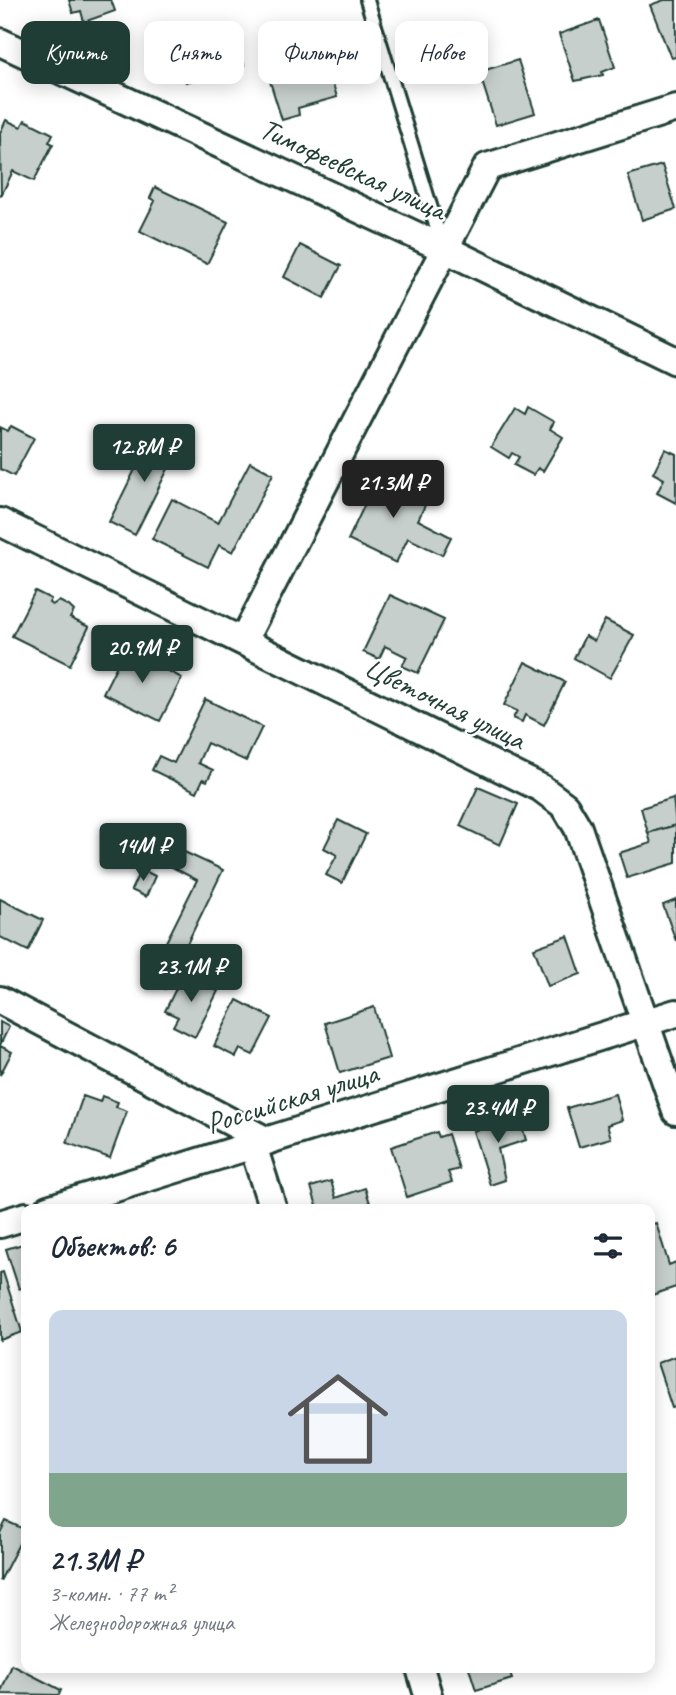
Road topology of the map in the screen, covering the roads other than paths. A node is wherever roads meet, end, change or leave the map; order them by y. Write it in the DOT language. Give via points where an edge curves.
graph roads {
  1 [pos="367,0"];
  2 [pos="0,42"];
  3 [pos="676,108"];
  4 [pos="443,248"];
  5 [pos="676,361"];
  6 [pos="0,522"];
  7 [pos="243,640"];
  8 [pos="0,1000"];
  9 [pos="676,1013"];
  10 [pos="647,1021"];
  11 [pos="676,1111"];
  12 [pos="260,1143"];
  13 [pos="64,1204"];
  14 [pos="272,1204"];
  15 [pos="21,1218"];
  16 [pos="0,1224"];
  17 [pos="421,1673"];
  18 [pos="428,1695"];
  1 -- 4 [label="lane"];
  2 -- 4 [label="street, Тимофеевская улица"];
  3 -- 4 [label="street" via="487,167"];
  4 -- 5 [label="street, Тимофеевская улица"];
  4 -- 7 [label="street"];
  6 -- 7 [label="street, Цветочная улица"];
  7 -- 10 [label="street, Цветочная улица" via="541,788 565,806 578,828"];
  8 -- 12 [label="street"];
  9 -- 10 [label="street, Российская улица"];
  10 -- 11 [label="street, Цветочная улица"];
  10 -- 12 [label="street, Российская улица"];
  12 -- 13 [label="street, Российская улица"];
  12 -- 14 [label="street"];
  15 -- 16 [label="street"];
  17 -- 18 [label="street"];
}
